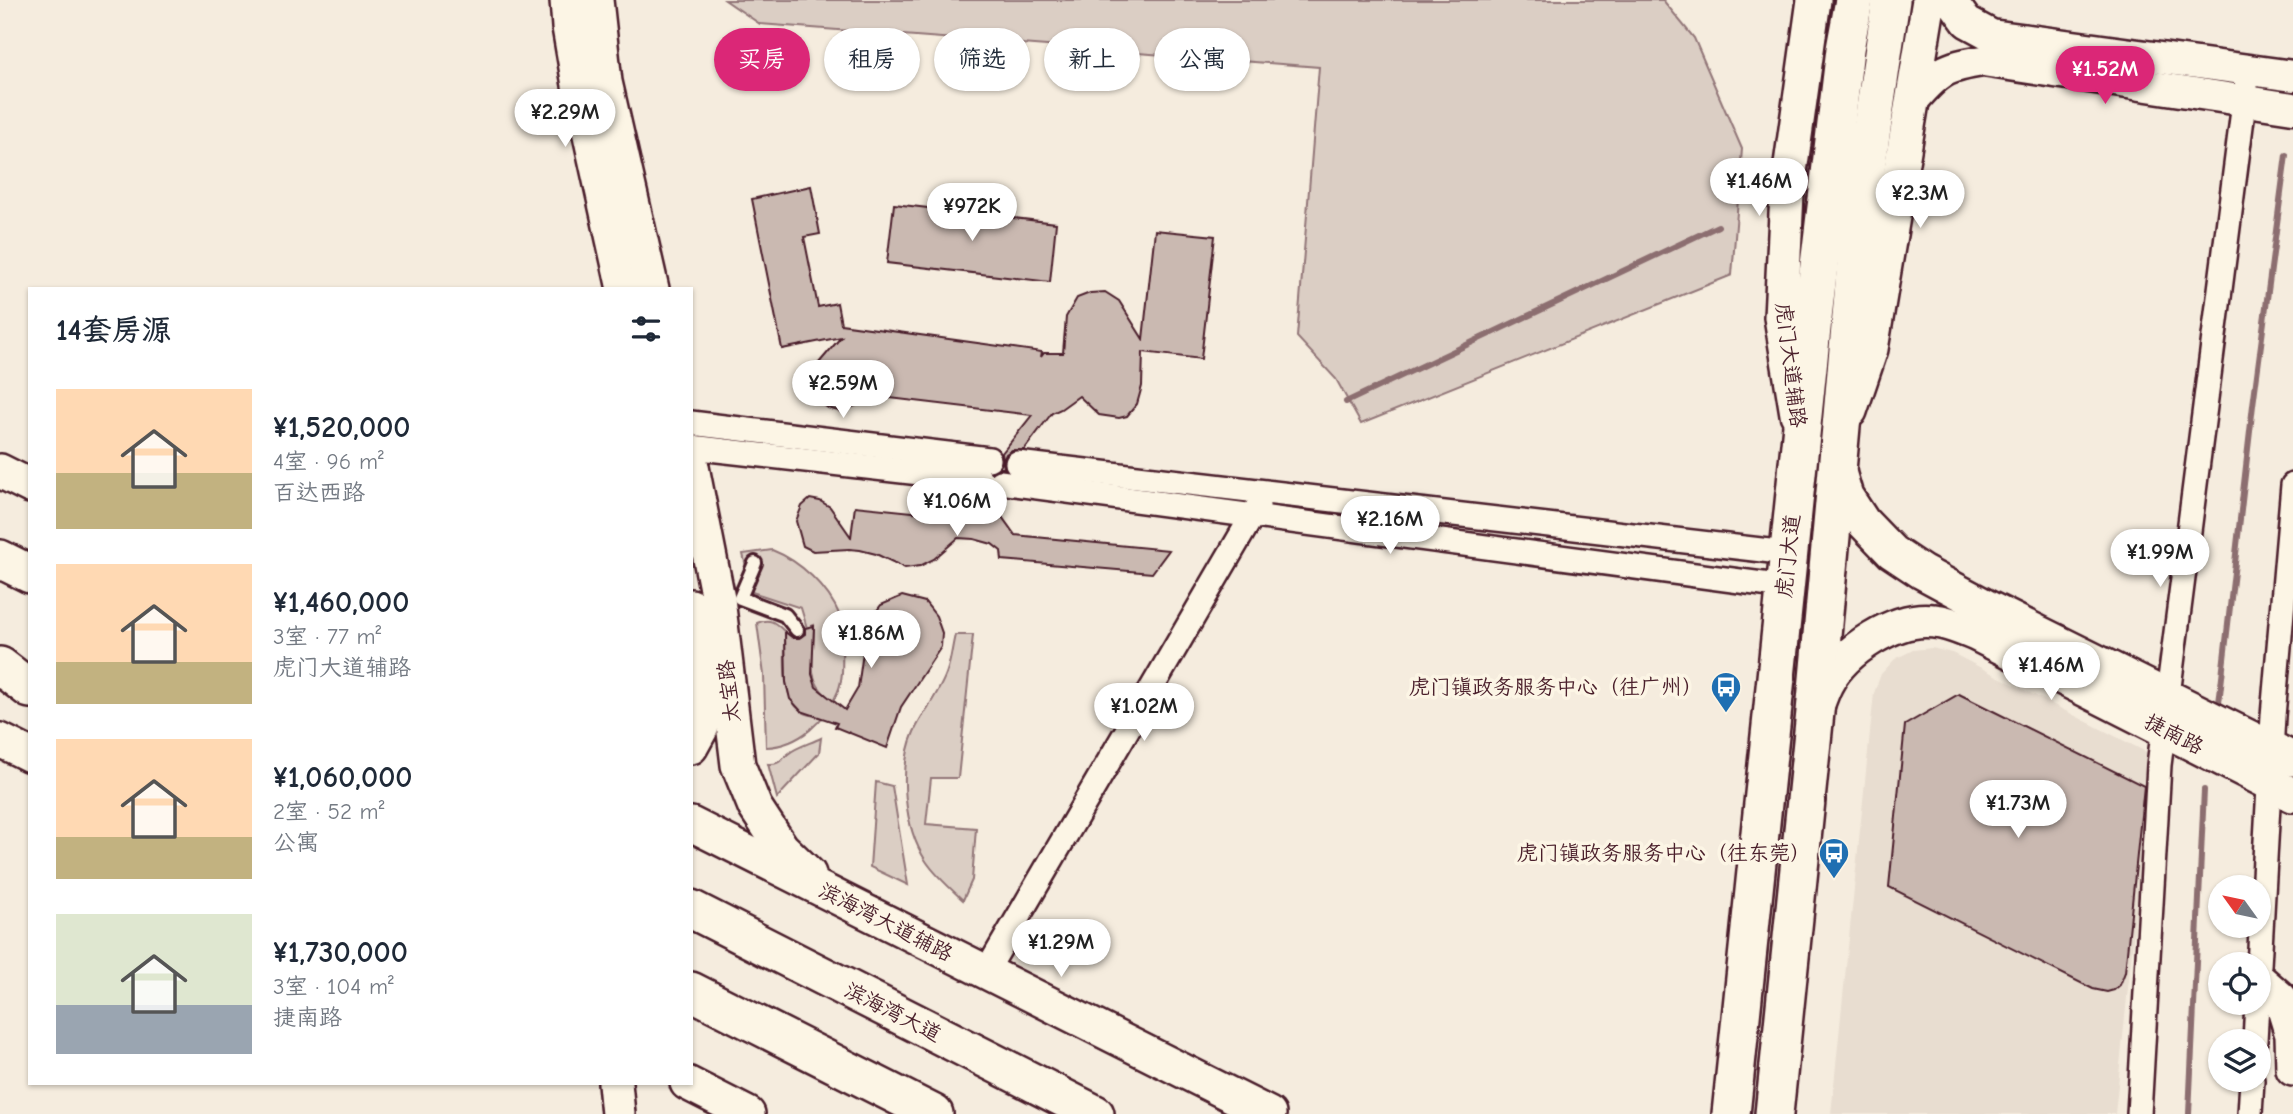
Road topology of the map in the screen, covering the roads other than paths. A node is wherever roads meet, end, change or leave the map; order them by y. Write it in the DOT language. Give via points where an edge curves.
graph roads {
  1 [pos="567,0"];
  2 [pos="596,0"];
  3 [pos="1814,0"];
  4 [pos="1854,0"];
  5 [pos="1891,0"];
  6 [pos="1929,0"];
  7 [pos="1951,0"];
  8 [pos="2248,70"];
  9 [pos="2293,76"];
  10 [pos="2244,101"];
  11 [pos="1913,102"];
  12 [pos="2293,108"];
  13 [pos="624,287"];
  14 [pos="652,287"];
  15 [pos="693,424"];
  16 [pos="1800,438"];
  17 [pos="693,447"];
  18 [pos="1838,454"];
  19 [pos="1017,463"];
  20 [pos="0,471"];
  21 [pos="693,472"];
  22 [pos="990,474"];
  23 [pos="28,485"];
  24 [pos="2293,485"];
  25 [pos="1265,493"];
  26 [pos="1252,516"];
  27 [pos="0,552"];
  28 [pos="0,559"];
  29 [pos="28,560"];
  30 [pos="755,563"];
  31 [pos="1787,570"];
  32 [pos="28,573"];
  33 [pos="693,621"];
  34 [pos="797,630"];
  35 [pos="0,642"];
  36 [pos="28,656"];
  37 [pos="0,666"];
  38 [pos="28,687"];
  39 [pos="1815,712"];
  40 [pos="2166,713"];
  41 [pos="0,740"];
  42 [pos="693,743"];
  43 [pos="2282,753"];
  44 [pos="28,754"];
  45 [pos="2281,789"];
  46 [pos="693,825"];
  47 [pos="828,892"];
  48 [pos="693,910"];
  49 [pos="2261,952"];
  50 [pos="986,972"];
  51 [pos="2271,990"];
  52 [pos="693,992"];
  53 [pos="2293,1069"];
  54 [pos="615,1085"];
  55 [pos="691,1085"];
  56 [pos="2251,1092"];
  57 [pos="618,1114"];
  58 [pos="717,1114"];
  59 [pos="729,1114"];
  60 [pos="748,1114"];
  61 [pos="934,1114"];
  62 [pos="1095,1114"];
  63 [pos="1269,1114"];
  64 [pos="1731,1114"];
  65 [pos="1774,1114"];
  66 [pos="2139,1114"];
  67 [pos="2250,1114"];
  1 -- 13 [label="main road" via="579,85"];
  2 -- 14 [label="main road" via="605,82"];
  3 -- 16 [label="main road, 虎门大道辅路" via="1787,193 1781,317"];
  4 -- 16 [label="main road, 虎门大道"];
  5 -- 18 [label="main road, 虎门大道" via="1862,196"];
  6 -- 11 [label="main road"];
  7 -- 8 [label="street" via="1967,22 1991,35"];
  8 -- 9 [label="street"];
  8 -- 10 [label="street"];
  10 -- 11 [label="street" via="1983,61 1952,66 1931,80"];
  10 -- 12 [label="street"];
  10 -- 40 [label="street"];
  11 -- 18 [label="main road" via="1871,349"];
  15 -- 22 [label="street"];
  16 -- 31 [label="main road, 虎门大道"];
  17 -- 22 [label="street"];
  18 -- 39 [label="main road, 虎门大道"];
  18 -- 40 [label="main road, 捷南路" via="1846,496 1892,552"];
  19 -- 25 [label="street"];
  20 -- 23 [label="main road"];
  21 -- 47 [label="main road, 太宝路" via="718,599 738,765 755,807 782,848"];
  22 -- 26 [label="street"];
  24 -- 43 [label="street"];
  25 -- 26 [label="street"];
  25 -- 31 [label="street"];
  26 -- 31 [label="street"];
  26 -- 50 [label="street"];
  27 -- 29 [label="main road"];
  28 -- 32 [label="main road"];
  30 -- 34 [label="lane" via="740,598 785,615"];
  31 -- 64 [label="main road, 虎门大道"];
  33 -- 42 [label="main road, 太宝路" via="704,704 701,729"];
  35 -- 36 [label="main road"];
  37 -- 38 [label="main road"];
  39 -- 40 [label="main road, 捷南路" via="1826,683 1874,636 1905,622 1934,621"];
  39 -- 65 [label="main road, 虎门大道"];
  40 -- 43 [label="main road, 捷南路"];
  40 -- 45 [label="main road, 捷南路"];
  40 -- 66 [label="street"];
  41 -- 44 [label="main road"];
  43 -- 45 [label="street"];
  45 -- 49 [label="street"];
  46 -- 47 [label="main road, 滨海湾大道辅路"];
  47 -- 50 [label="main road, 滨海湾大道辅路"];
  48 -- 62 [label="main road, 滨海湾大道"];
  50 -- 63 [label="main road, 滨海湾大道辅路"];
  51 -- 53 [label="main road" via="2281,999 2292,1035"];
  52 -- 61 [label="main road"];
  54 -- 57 [label="main road"];
  55 -- 60 [label="main road"];
  56 -- 67 [label="street"];
  58 -- 59 [label="main road"];
}
